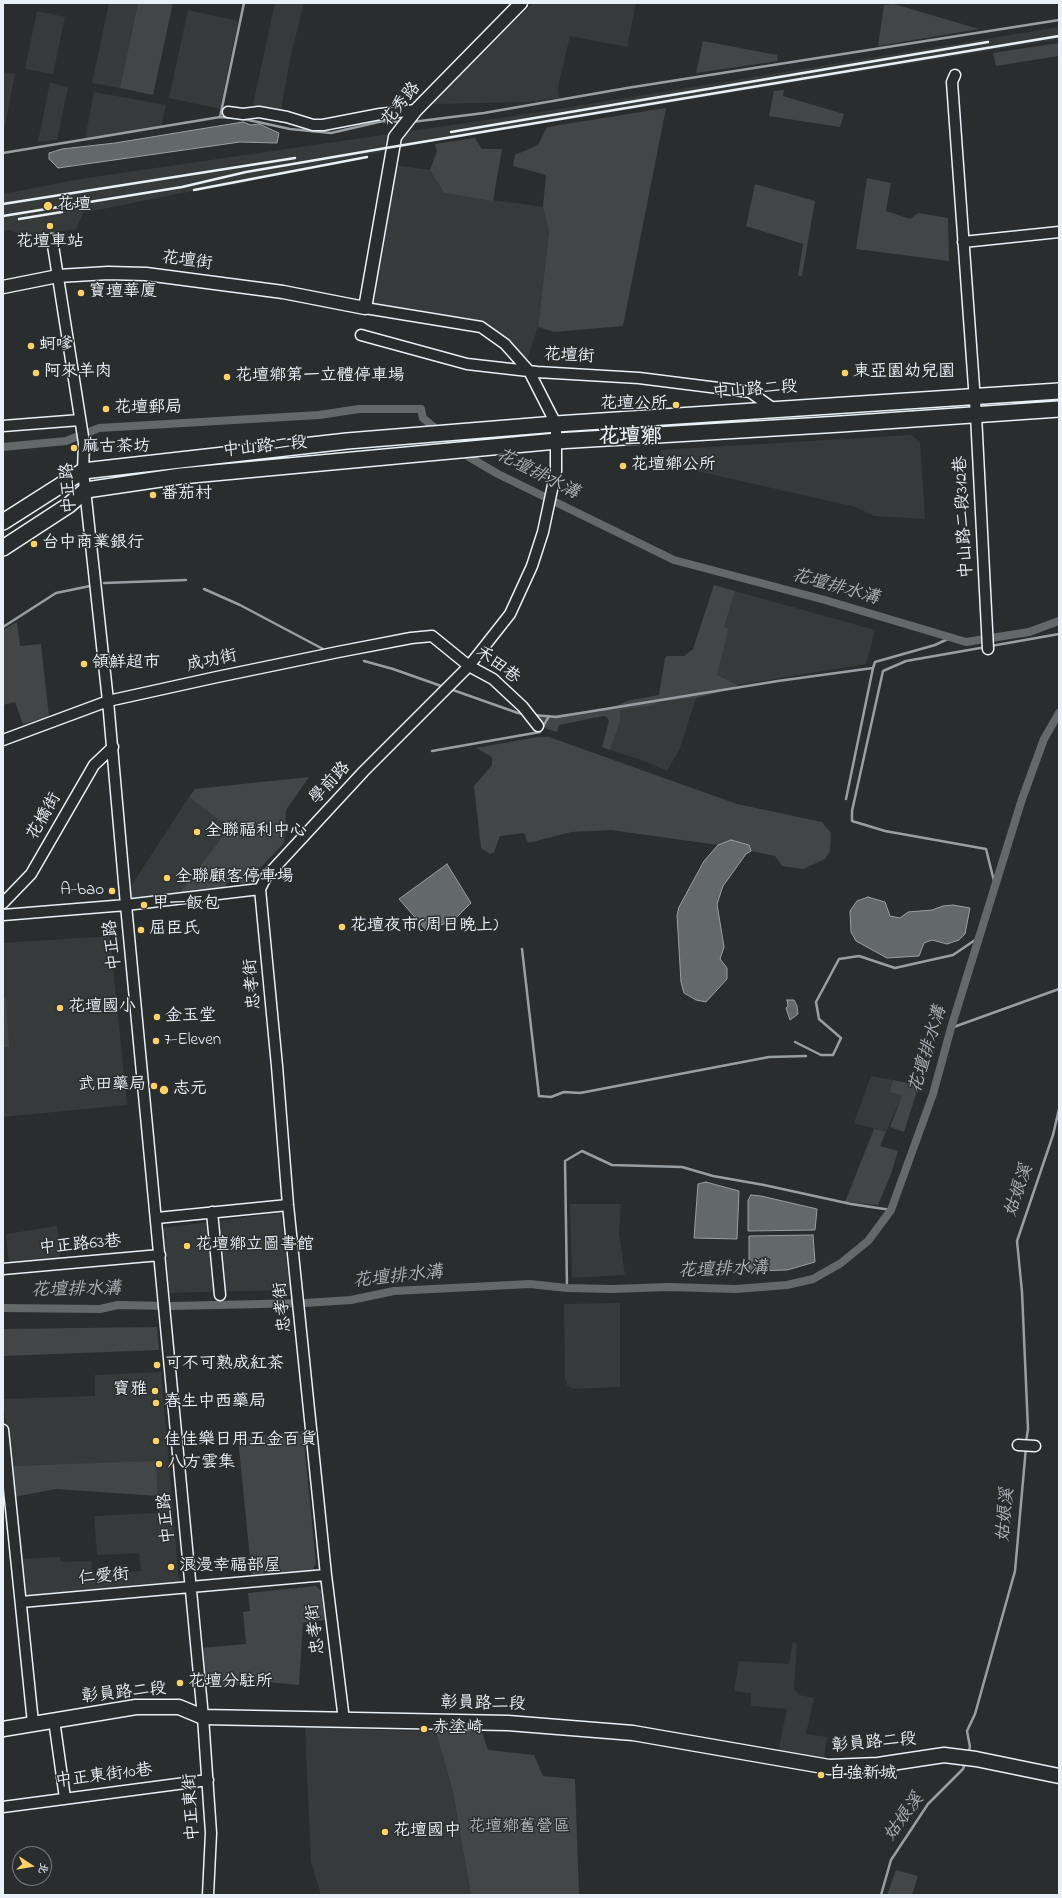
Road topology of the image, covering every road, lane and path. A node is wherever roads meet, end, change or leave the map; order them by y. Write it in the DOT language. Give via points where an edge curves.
graph roads {
  1 [pos="521,3"];
  2 [pos="955,75"];
  3 [pos="416,110"];
  4 [pos="228,112"];
  5 [pos="1059,232"];
  6 [pos="52,239"];
  7 [pos="963,242"];
  8 [pos="58,276"];
  9 [pos="3,287"];
  10 [pos="365,308"];
  11 [pos="361,335"];
  12 [pos="529,371"];
  13 [pos="1059,390"];
  14 [pos="975,406"];
  15 [pos="774,409"];
  16 [pos="1059,409"];
  17 [pos="556,424"];
  18 [pos="81,425"];
  19 [pos="3,426"];
  20 [pos="557,441"];
  21 [pos="83,471"];
  22 [pos="86,490"];
  23 [pos="3,522"];
  24 [pos="3,548"];
  25 [pos="432,636"];
  26 [pos="988,649"];
  27 [pos="469,666"];
  28 [pos="108,701"];
  29 [pos="538,726"];
  30 [pos="3,740"];
  31 [pos="113,747"];
  32 [pos="260,889"];
  33 [pos="3,902"];
  34 [pos="126,905"];
  35 [pos="3,915"];
  36 [pos="288,1205"];
  37 [pos="212,1212"];
  38 [pos="157,1218"];
  39 [pos="160,1255"];
  40 [pos="3,1269"];
  41 [pos="220,1295"];
  42 [pos="3,1430"];
  43 [pos="3,1434"];
  44 [pos="1018,1445"];
  45 [pos="1035,1446"];
  46 [pos="6,1497"];
  47 [pos="326,1575"];
  48 [pos="190,1587"];
  49 [pos="21,1602"];
  50 [pos="203,1717"];
  51 [pos="54,1720"];
  52 [pos="344,1720"];
  53 [pos="33,1723"];
  54 [pos="3,1729"];
  55 [pos="1059,1776"];
  56 [pos="208,1780"];
  57 [pos="65,1798"];
  58 [pos="3,1807"];
  59 [pos="208,1895"];
  1 -- 3 [label="street, 花秀路"];
  2 -- 7 [label="street, 中山路二段312巷" via="952,82"];
  3 -- 4 [label="street" via="323,125 259,112"];
  3 -- 10 [label="street, 花秀路" via="395,138"];
  5 -- 7 [label="street"];
  6 -- 8 [label="street"];
  7 -- 14 [label="street, 中山路二段312巷"];
  8 -- 9 [label="street, 花壇街"];
  8 -- 10 [label="street, 花壇街" via="146,274 283,292"];
  8 -- 18 [label="street"];
  10 -- 12 [label="street" via="480,327 505,344"];
  11 -- 12 [label="street, 花壇街" via="467,364"];
  12 -- 15 [label="street, 花壇街" via="639,378 750,392"];
  12 -- 17 [label="street"];
  13 -- 14 [label="main road, 中山路二段"];
  14 -- 15 [label="main road, 中山路二段"];
  14 -- 16 [label="main road, 中山路二段"];
  14 -- 20 [label="main road, 中山路二段"];
  14 -- 26 [label="street, 中山路二段312巷"];
  15 -- 17 [label="main road, 中山路二段"];
  17 -- 20 [label="street"];
  17 -- 21 [label="main road, 中山路二段" via="347,441"];
  18 -- 19 [label="street"];
  18 -- 21 [label="street, 中正路" via="84,443"];
  20 -- 22 [label="main road, 中山路二段" via="239,470"];
  20 -- 27 [label="street, 學前路" via="552,492 532,566 510,614"];
  21 -- 22 [label="street, 中正路"];
  21 -- 23 [label="main road"];
  22 -- 24 [label="main road" via="69,505"];
  22 -- 28 [label="street, 中正路"];
  25 -- 27 [label="street, 禾田巷"];
  25 -- 28 [label="street, 成功街" via="217,676"];
  27 -- 29 [label="street, 禾田巷" via="493,679 523,707"];
  27 -- 32 [label="street, 學前路" via="364,771 266,878"];
  28 -- 30 [label="street, 成功街"];
  28 -- 31 [label="street, 中正路"];
  31 -- 33 [label="street, 花橋街" via="94,765 31,874"];
  31 -- 34 [label="street, 中正路"];
  32 -- 34 [label="street"];
  32 -- 36 [label="street, 忠孝街"];
  34 -- 35 [label="street"];
  34 -- 38 [label="street, 中正路"];
  36 -- 37 [label="street"];
  36 -- 47 [label="street, 忠孝街"];
  37 -- 38 [label="street"];
  37 -- 41 [label="street"];
  38 -- 39 [label="street, 中正路"];
  39 -- 40 [label="street, 中正路63巷"];
  39 -- 48 [label="street, 中正路"];
  42 -- 43 [label="street"];
  43 -- 46 [label="street"];
  44 -- 45 [label="street"];
  46 -- 49 [label="street"];
  47 -- 48 [label="street, 仁愛街"];
  47 -- 52 [label="street, 忠孝街"];
  48 -- 49 [label="street, 仁愛街"];
  48 -- 50 [label="street, 中正路"];
  49 -- 53 [label="street"];
  50 -- 51 [label="main road, 彰員路二段" via="179,1707 150,1706"];
  50 -- 52 [label="main road, 彰員路二段"];
  50 -- 56 [label="street, 中正東街"];
  51 -- 53 [label="main road, 彰員路二段"];
  51 -- 57 [label="street"];
  52 -- 55 [label="main road, 彰員路二段" via="515,1724 633,1732 828,1767 878,1765 944,1755"];
  53 -- 54 [label="main road, 彰員路二段"];
  56 -- 57 [label="street, 中正東街10巷"];
  56 -- 59 [label="street, 中正東街" via="212,1833"];
  57 -- 58 [label="street, 中正東街10巷"];
}
